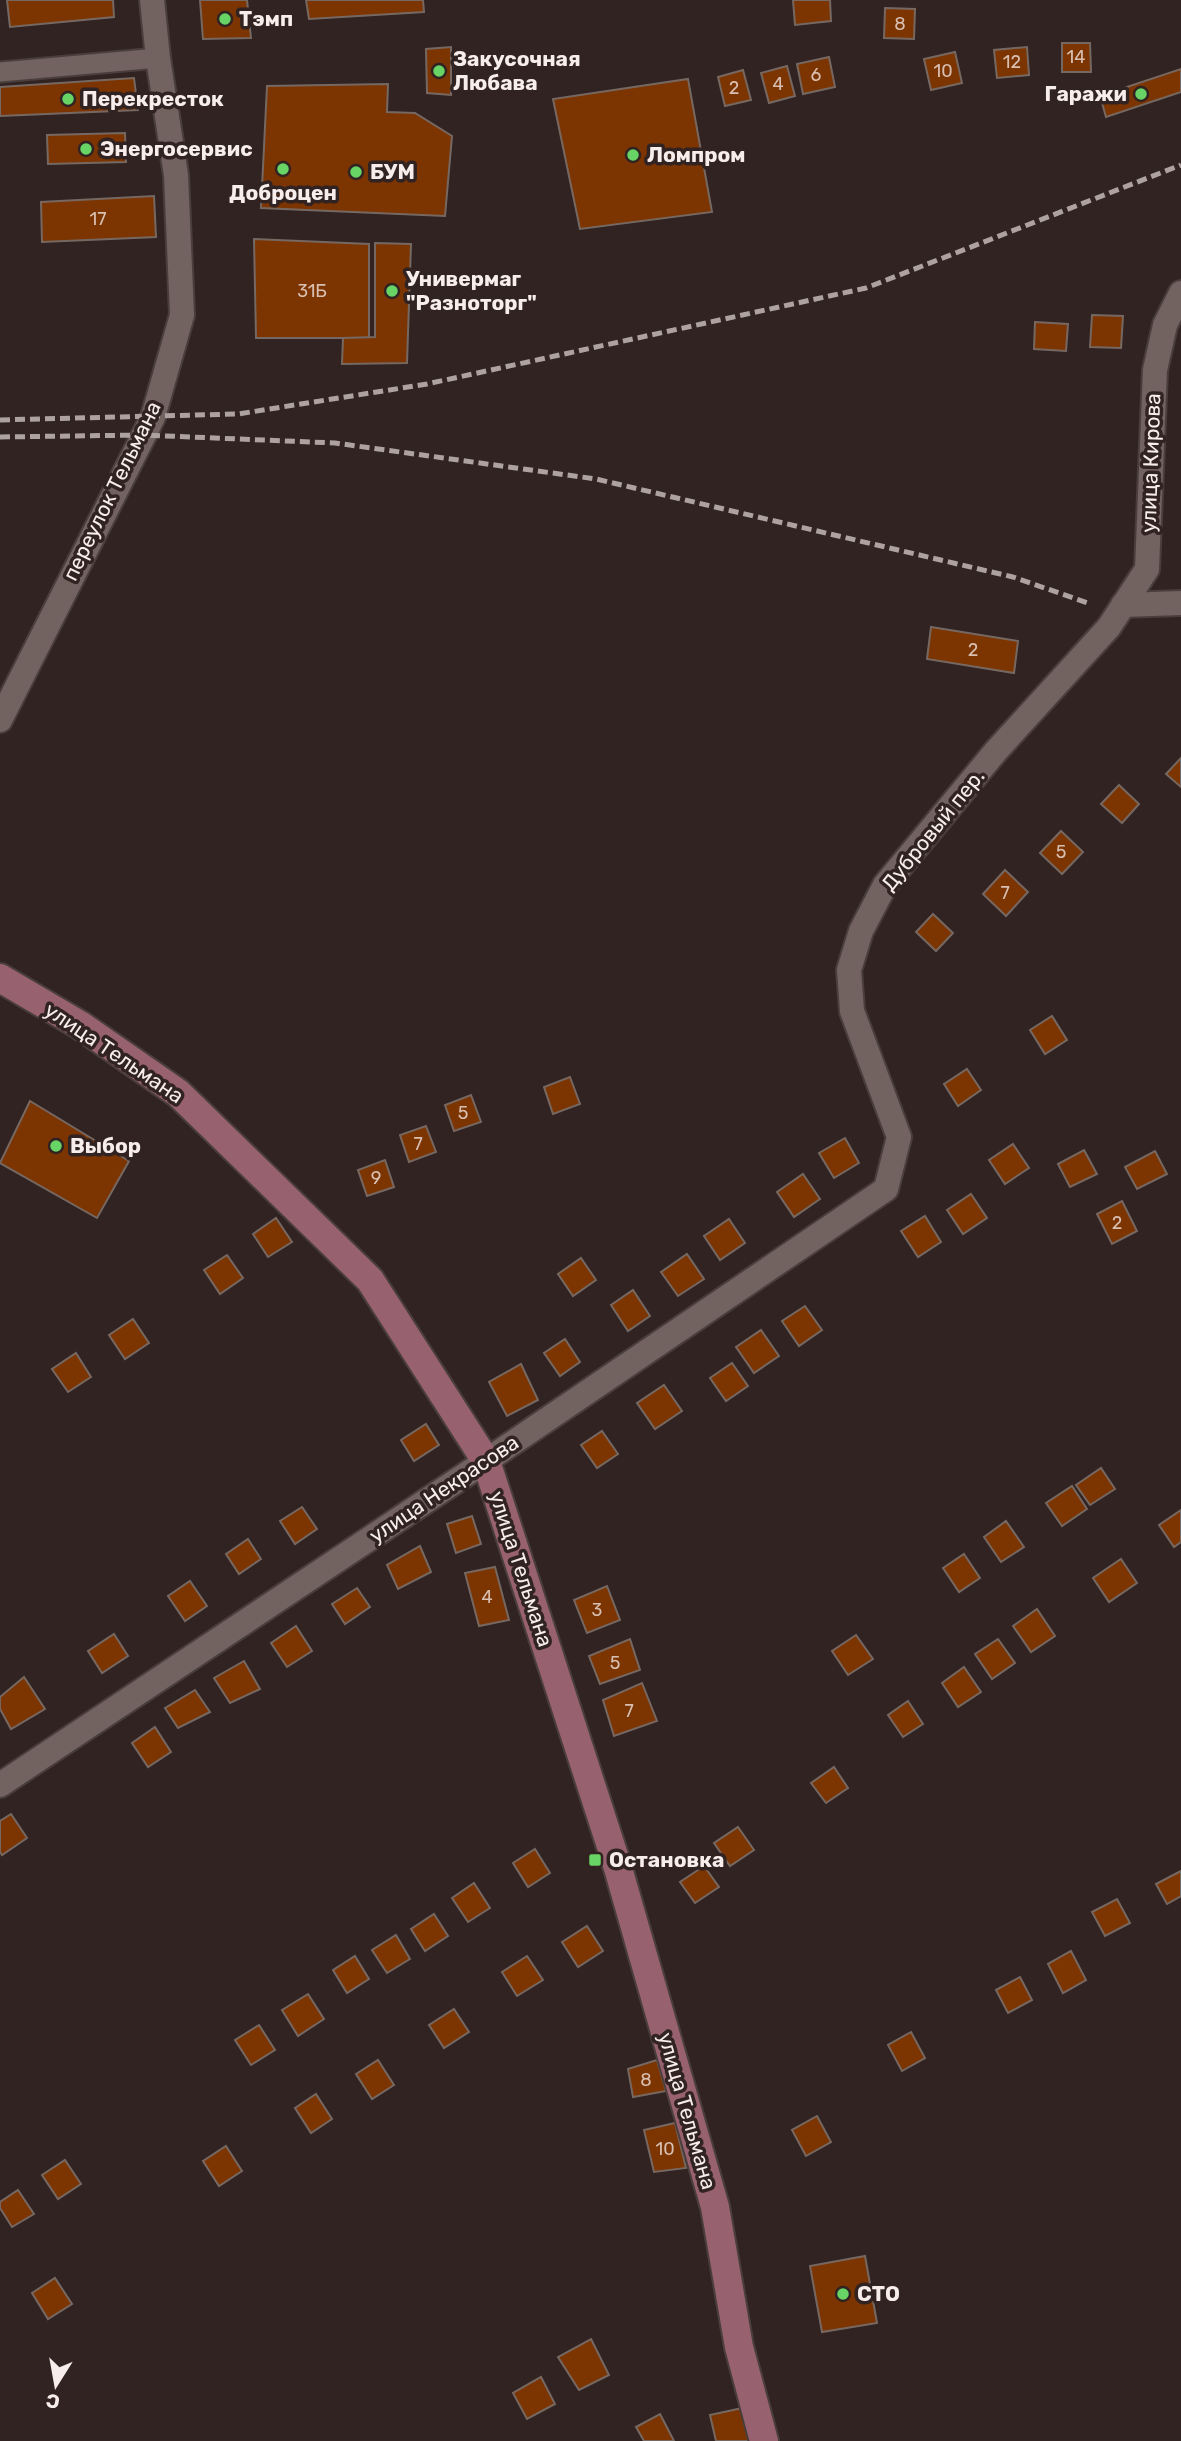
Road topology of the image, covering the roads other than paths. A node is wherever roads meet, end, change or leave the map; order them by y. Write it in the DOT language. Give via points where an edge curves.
graph roads {
  1 [pos="152,0"];
  2 [pos="158,58"];
  3 [pos="0,72"];
  4 [pos="1181,293"];
  5 [pos="1181,603"];
  6 [pos="1123,605"];
  7 [pos="1109,627"];
  8 [pos="0,720"];
  9 [pos="0,978"];
  10 [pos="886,1189"];
  11 [pos="486,1461"];
  12 [pos="0,1785"];
  13 [pos="764,2441"];
  1 -- 2 [label="street, переулок Тельмана"];
  2 -- 3 [label="street"];
  2 -- 8 [label="street, переулок Тельмана" via="176,175 182,315 153,416"];
  4 -- 6 [label="street, улица Кирова" via="1165,325 1154,370 1147,569"];
  5 -- 6 [label="street"];
  6 -- 7 [label="street, улица Кирова"];
  7 -- 10 [label="street, Дубровый пер." via="996,751 885,885 861,931 849,970 852,1011 899,1137"];
  9 -- 11 [label="main road, улица Тельмана" via="80,1025 178,1093 360,1270"];
  10 -- 11 [label="street, улица Некрасова"];
  11 -- 12 [label="street, улица Некрасова"];
  11 -- 13 [label="main road, улица Тельмана" via="618,1868 711,2194 739,2347"];
}
